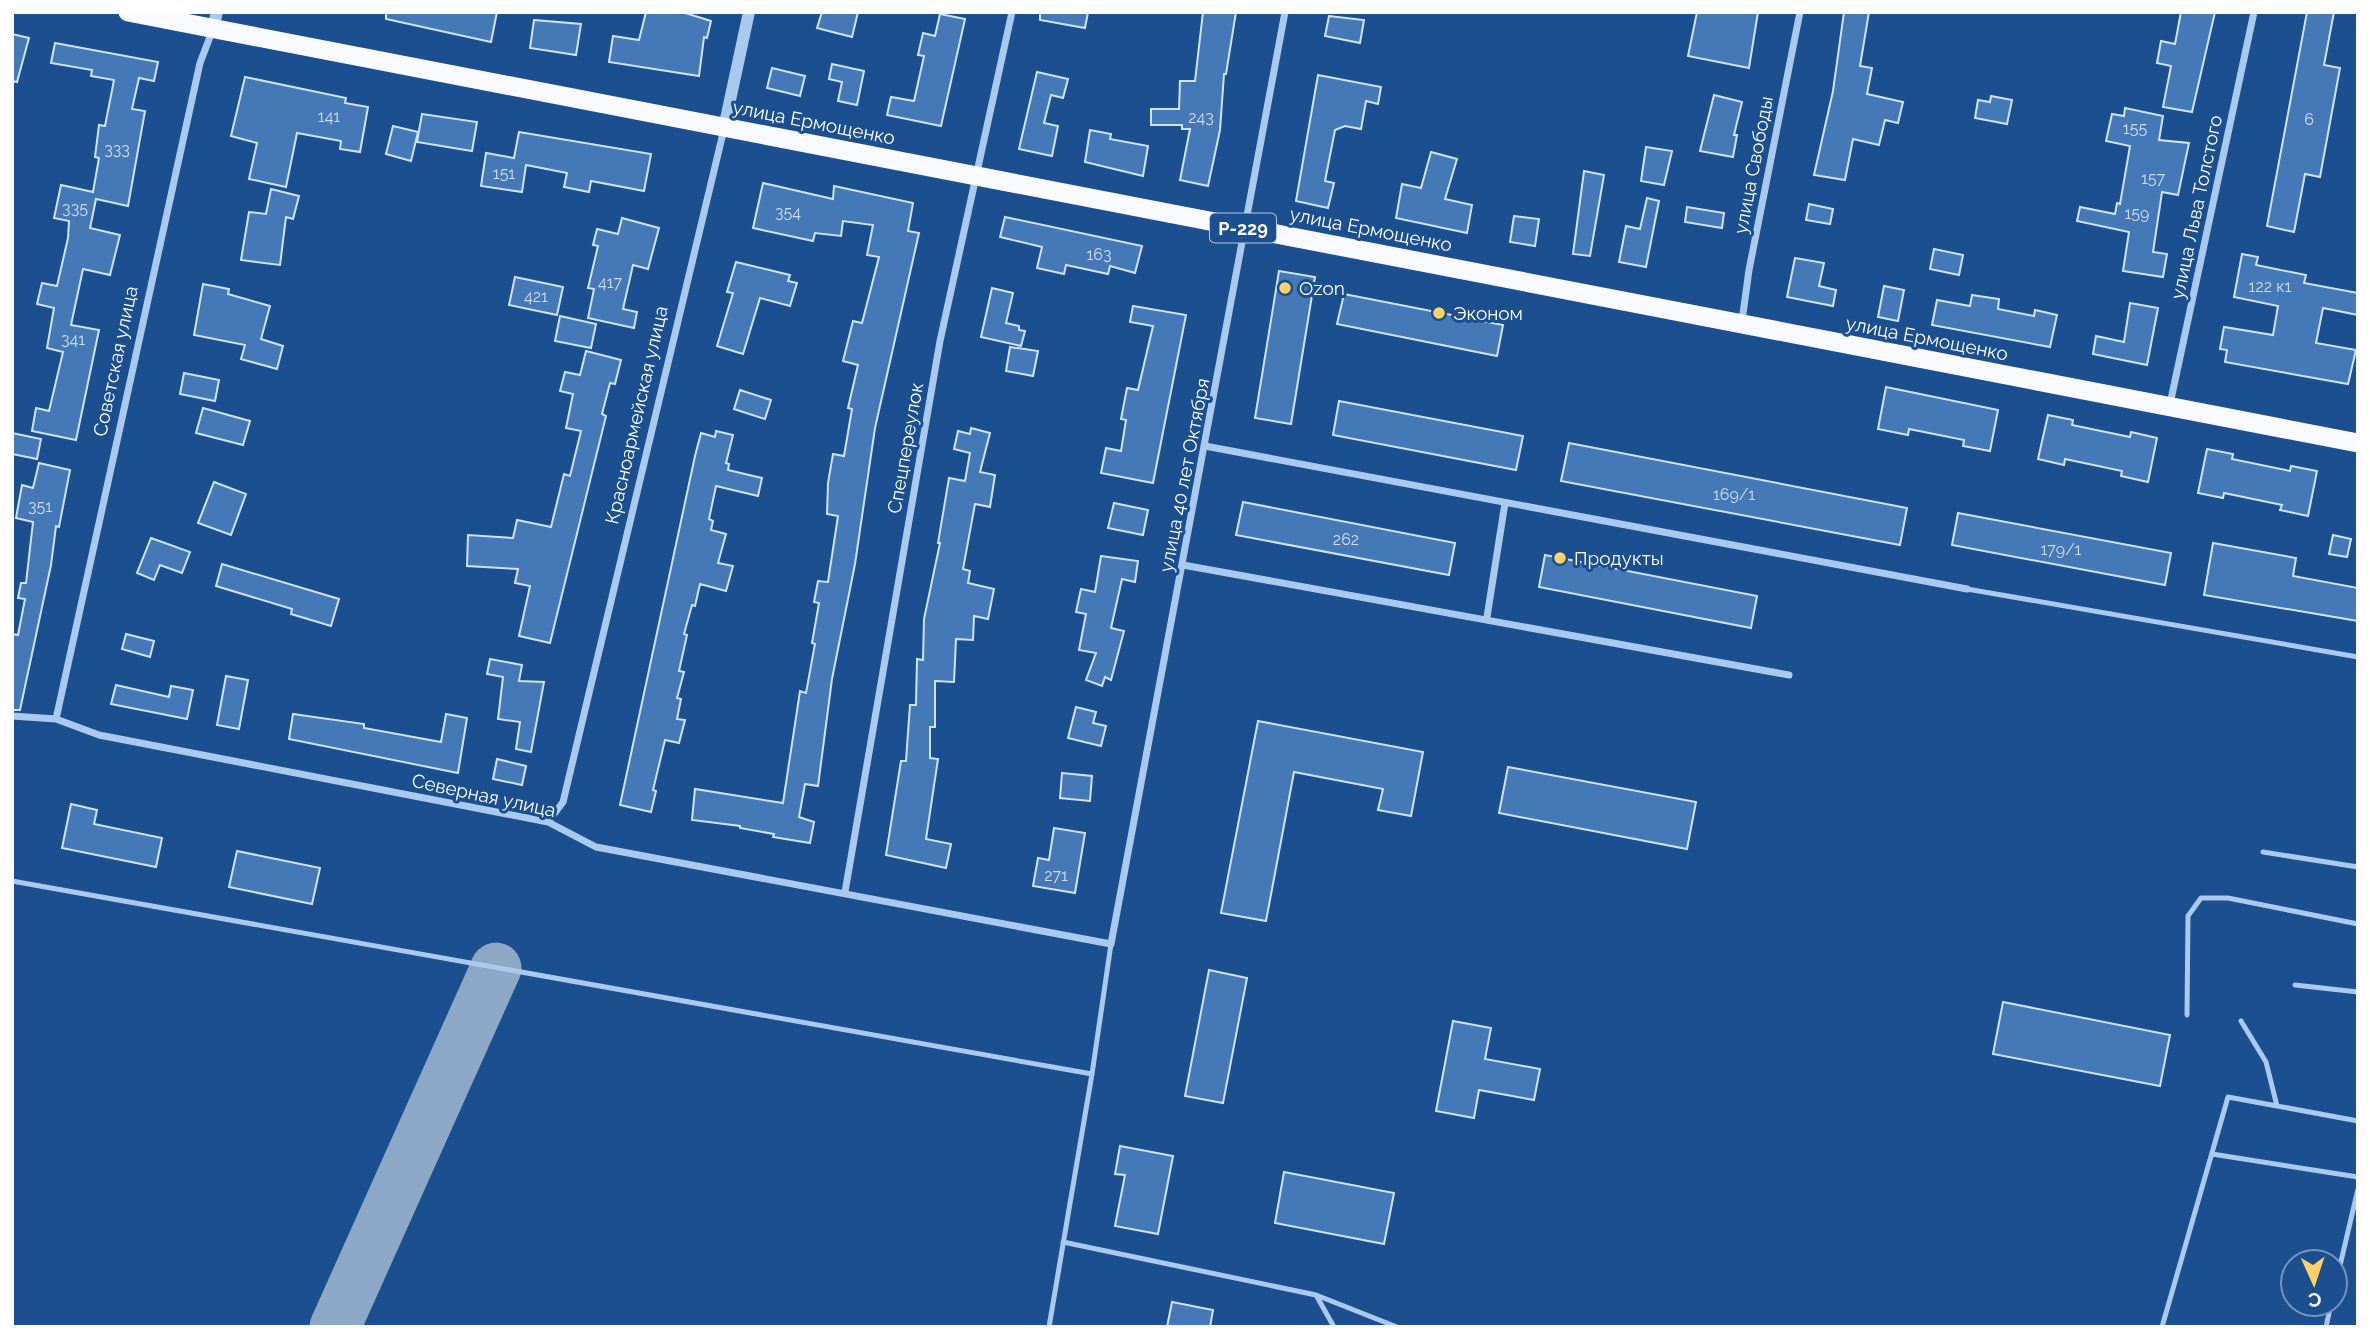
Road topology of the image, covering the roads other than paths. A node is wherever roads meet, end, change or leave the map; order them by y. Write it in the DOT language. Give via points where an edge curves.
graph roads {
  1 [pos="128,12"];
  2 [pos="750,12"];
  3 [pos="1012,12"];
  4 [pos="1285,12"];
  5 [pos="1800,12"];
  6 [pos="2254,12"];
  7 [pos="215,20"];
  8 [pos="724,128"];
  9 [pos="977,176"];
  10 [pos="1245,228"];
  11 [pos="1741,325"];
  12 [pos="2169,408"];
  13 [pos="2358,443"];
  14 [pos="1205,446"];
  15 [pos="1505,503"];
  16 [pos="1183,565"];
  17 [pos="1966,589"];
  18 [pos="1487,617"];
  19 [pos="2358,657"];
  20 [pos="1789,675"];
  21 [pos="12,716"];
  22 [pos="56,719"];
  23 [pos="548,822"];
  24 [pos="2263,852"];
  25 [pos="2358,867"];
  26 [pos="12,881"];
  27 [pos="845,892"];
  28 [pos="2358,924"];
  29 [pos="1111,944"];
  30 [pos="2295,985"];
  31 [pos="2358,992"];
  32 [pos="2187,1015"];
  33 [pos="2241,1021"];
  34 [pos="1091,1074"];
  35 [pos="2277,1106"];
  36 [pos="2358,1121"];
  37 [pos="2212,1154"];
  38 [pos="2358,1177"];
  39 [pos="2358,1189"];
  40 [pos="1063,1242"];
  41 [pos="2344,1248"];
  42 [pos="1316,1295"];
  43 [pos="1049,1327"];
  44 [pos="1334,1327"];
  45 [pos="1397,1327"];
  46 [pos="2162,1327"];
  1 -- 7 [label="highway, улица Ермощенко / Р-229"];
  2 -- 8 [label="street, Красноармейская улица"];
  3 -- 9 [label="street, Спецпереулок"];
  4 -- 10 [label="street, улица 40 лет Октября"];
  5 -- 11 [label="street, улица Свободы"];
  6 -- 12 [label="street, улица Льва Толстого"];
  7 -- 8 [label="highway, улица Ермощенко / Р-229"];
  7 -- 22 [label="street, Советская улица" via="197,77"];
  8 -- 9 [label="highway, улица Ермощенко / Р-229"];
  8 -- 23 [label="street, Красноармейская улица" via="563,803"];
  9 -- 10 [label="highway, улица Ермощенко / Р-229"];
  9 -- 27 [label="street, Спецпереулок" via="940,341"];
  10 -- 11 [label="highway, улица Ермощенко / Р-229"];
  10 -- 14 [label="street, улица 40 лет Октября"];
  11 -- 12 [label="highway, улица Ермощенко / Р-229"];
  12 -- 13 [label="highway, улица Ермощенко / Р-229"];
  14 -- 15 [label="street"];
  14 -- 16 [label="street, улица 40 лет Октября"];
  15 -- 17 [label="street"];
  15 -- 18 [label="street"];
  16 -- 18 [label="street"];
  16 -- 29 [label="street, улица 40 лет Октября"];
  17 -- 19 [label="lane"];
  18 -- 20 [label="street"];
  21 -- 22 [label="street, Северная улица"];
  22 -- 23 [label="street, Северная улица" via="99,735"];
  23 -- 27 [label="street, Северная улица" via="597,847"];
  24 -- 25 [label="lane"];
  26 -- 34 [label="lane"];
  27 -- 29 [label="street, Северная улица"];
  28 -- 32 [label="lane" via="2228,898 2202,898 2188,916"];
  29 -- 34 [label="lane"];
  30 -- 31 [label="lane"];
  33 -- 35 [label="lane" via="2266,1062"];
  34 -- 40 [label="lane"];
  35 -- 36 [label="lane"];
  35 -- 37 [label="lane" via="2228,1097"];
  37 -- 38 [label="lane"];
  37 -- 46 [label="lane"];
  39 -- 41 [label="lane"];
  40 -- 42 [label="lane"];
  40 -- 43 [label="lane"];
  42 -- 44 [label="lane"];
  42 -- 45 [label="lane"];
}
